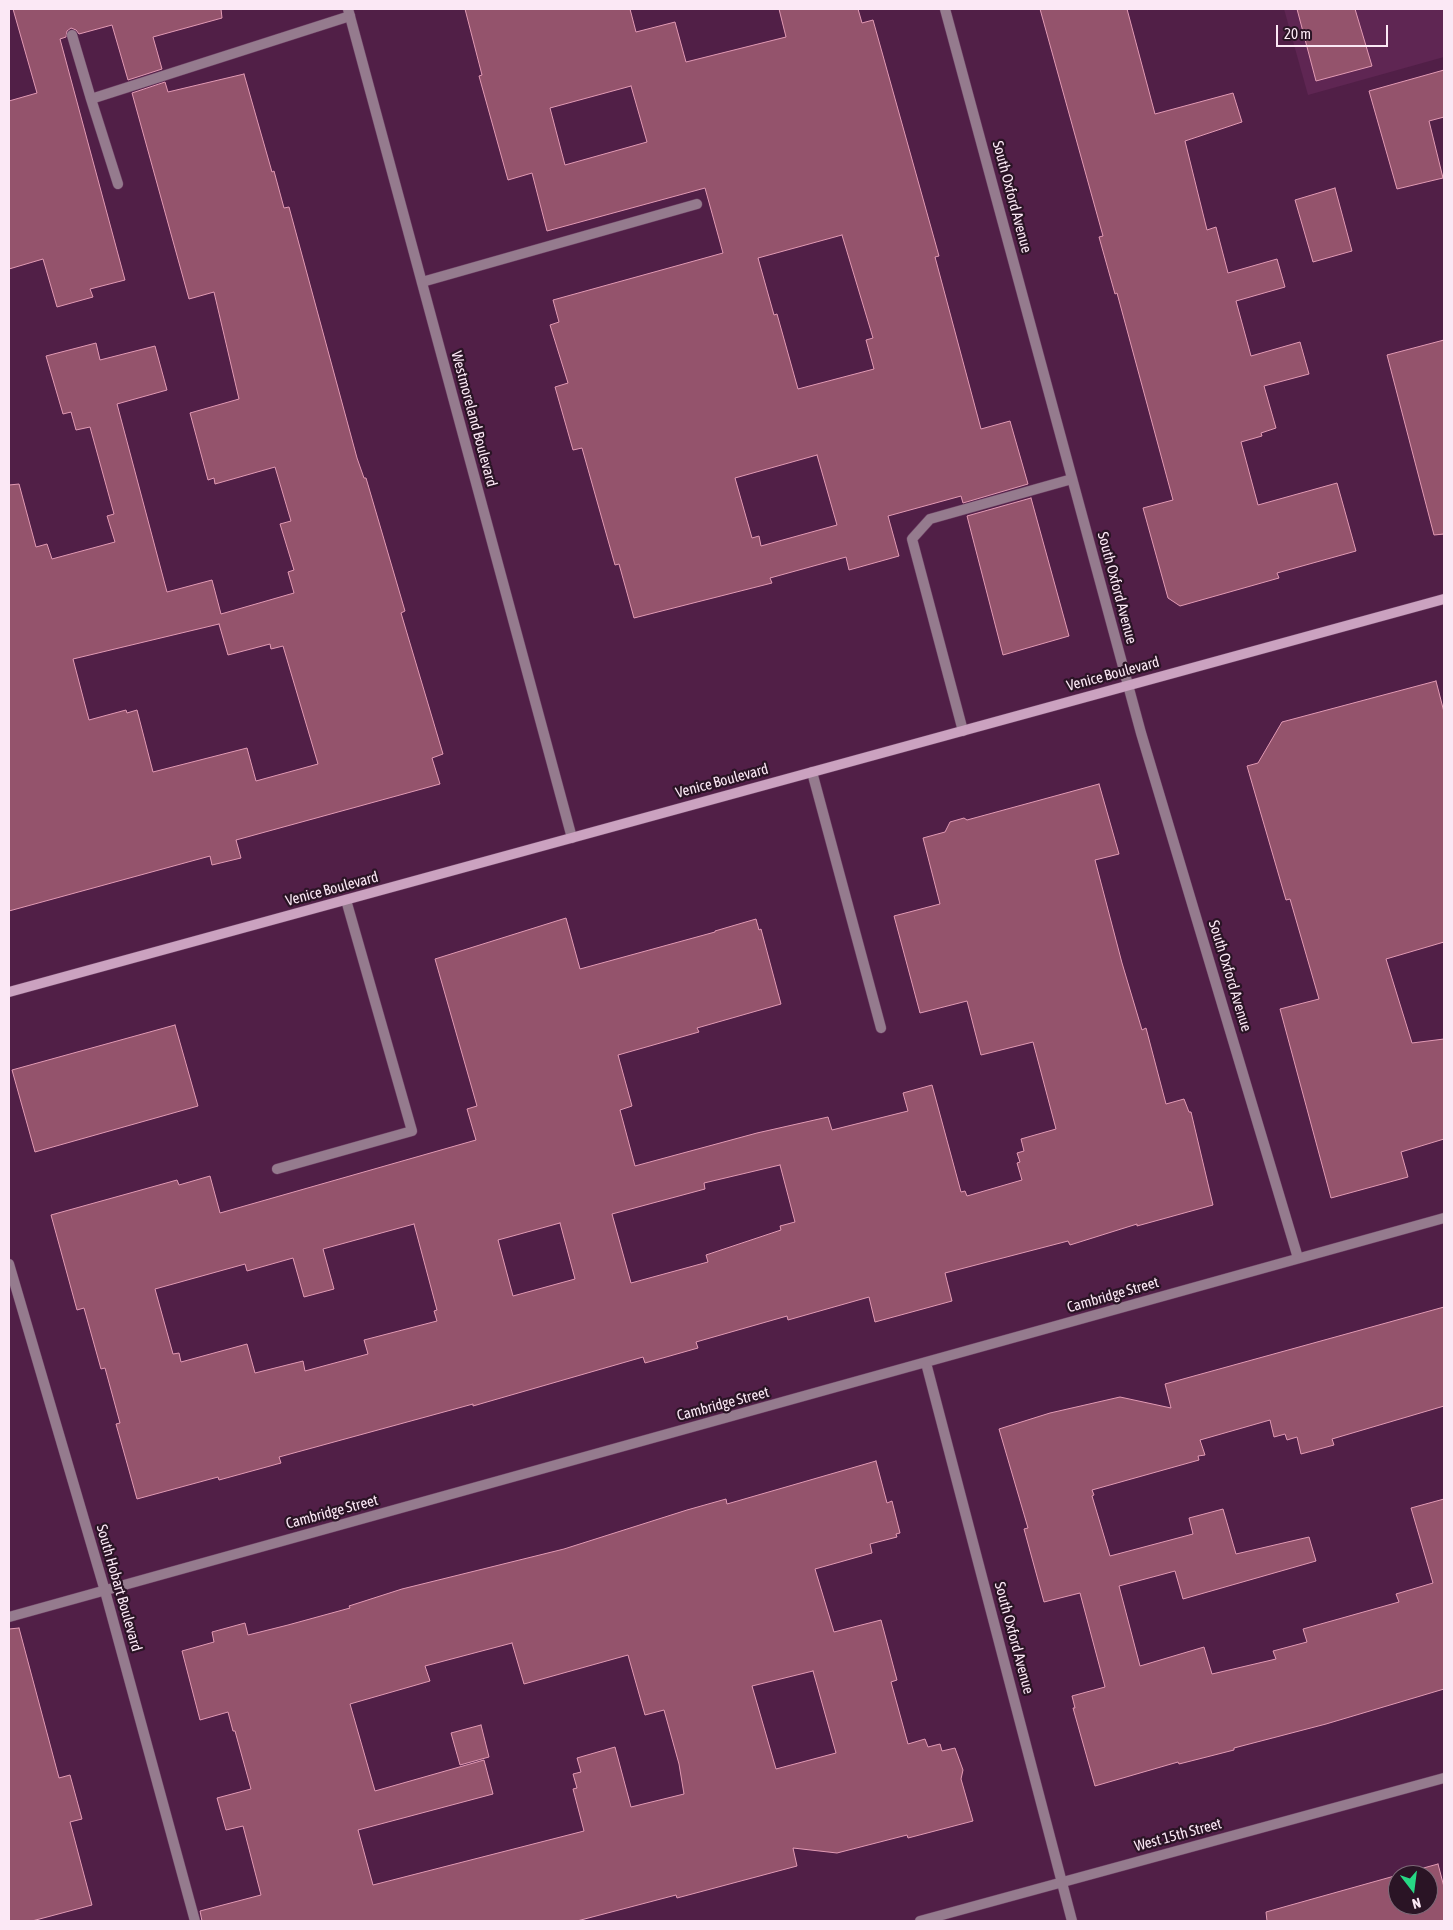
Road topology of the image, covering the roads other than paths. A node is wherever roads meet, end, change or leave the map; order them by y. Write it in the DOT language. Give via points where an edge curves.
graph roads {
  1 [pos="945,9"];
  2 [pos="349,12"];
  3 [pos="72,35"];
  4 [pos="91,99"];
  5 [pos="118,184"];
  6 [pos="697,204"];
  7 [pos="422,282"];
  8 [pos="1072,479"];
  9 [pos="1444,600"];
  10 [pos="1128,686"];
  11 [pos="962,730"];
  12 [pos="812,772"];
  13 [pos="572,838"];
  14 [pos="346,900"];
  15 [pos="9,992"];
  16 [pos="881,1028"];
  17 [pos="277,1169"];
  18 [pos="1444,1218"];
  19 [pos="1298,1258"];
  20 [pos="9,1264"];
  21 [pos="926,1363"];
  22 [pos="105,1591"];
  23 [pos="9,1617"];
  24 [pos="1444,1778"];
  25 [pos="1062,1883"];
  26 [pos="195,1921"];
  27 [pos="920,1921"];
  28 [pos="1072,1921"];
  1 -- 8 [label="street, South Oxford Avenue"];
  2 -- 4 [label="street"];
  2 -- 7 [label="street, Westmoreland Boulevard"];
  3 -- 4 [label="street"];
  4 -- 5 [label="street"];
  6 -- 7 [label="street"];
  7 -- 13 [label="street, Westmoreland Boulevard"];
  8 -- 10 [label="street, South Oxford Avenue"];
  8 -- 11 [label="street" via="930,519 912,539"];
  9 -- 10 [label="main road, Venice Boulevard"];
  10 -- 11 [label="main road, Venice Boulevard"];
  10 -- 19 [label="street, South Oxford Avenue"];
  11 -- 12 [label="main road, Venice Boulevard"];
  12 -- 13 [label="main road, Venice Boulevard"];
  12 -- 16 [label="street" via="832,856"];
  13 -- 14 [label="main road, Venice Boulevard"];
  14 -- 15 [label="main road, Venice Boulevard"];
  14 -- 17 [label="street" via="412,1131"];
  18 -- 19 [label="street, Cambridge Street"];
  19 -- 21 [label="street, Cambridge Street"];
  20 -- 22 [label="street, South Hobart Boulevard"];
  21 -- 22 [label="street, Cambridge Street"];
  21 -- 25 [label="street, South Oxford Avenue"];
  22 -- 23 [label="street, Cambridge Street"];
  22 -- 26 [label="street, South Hobart Boulevard"];
  24 -- 25 [label="street, West 15th Street"];
  25 -- 27 [label="street, West 15th Street"];
  25 -- 28 [label="street, South Oxford Avenue"];
}
